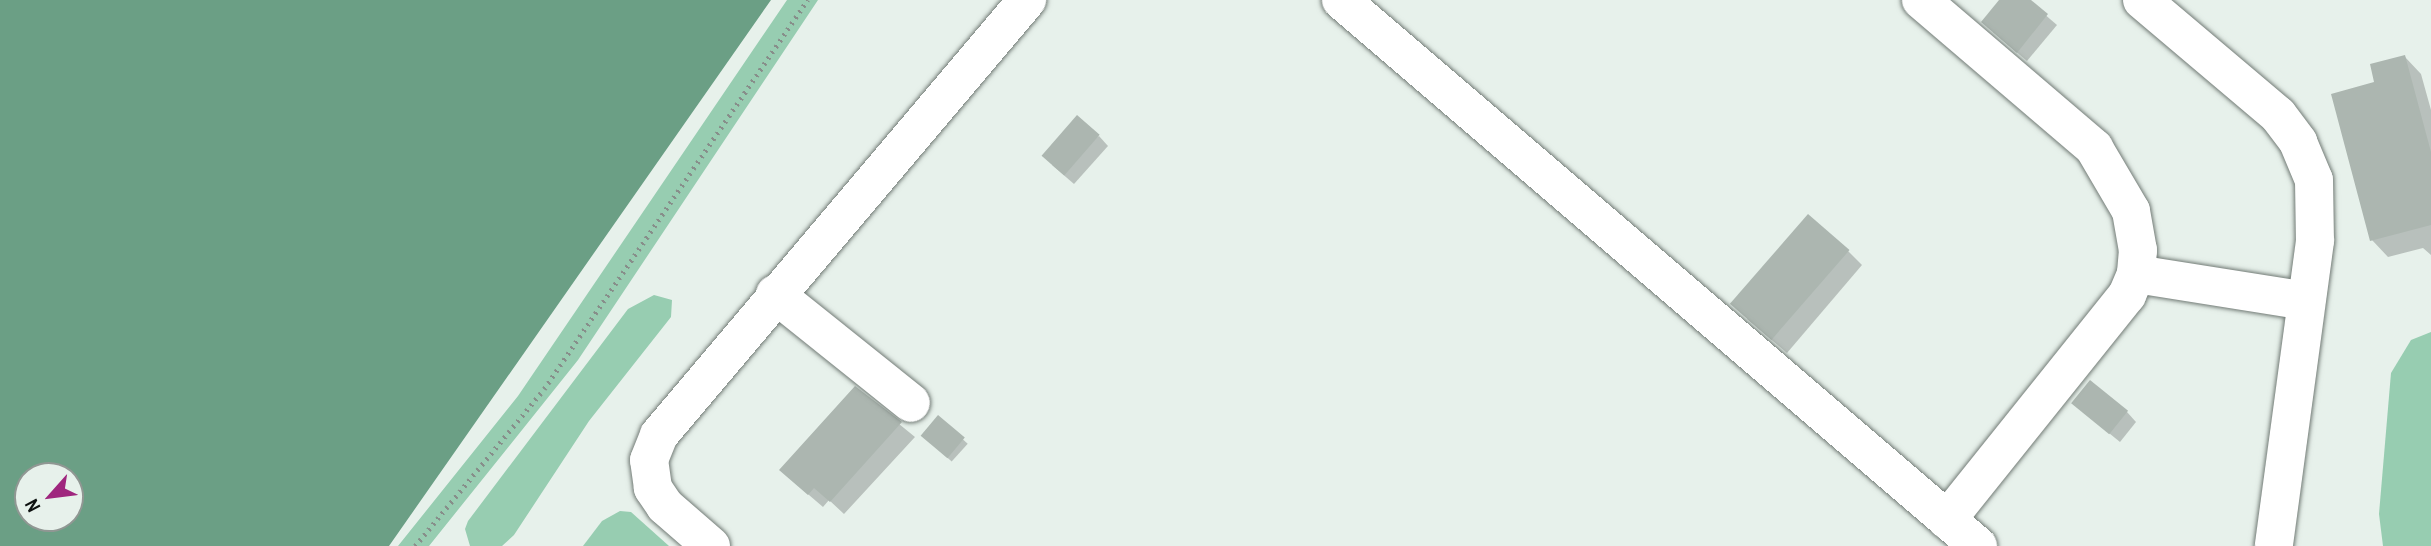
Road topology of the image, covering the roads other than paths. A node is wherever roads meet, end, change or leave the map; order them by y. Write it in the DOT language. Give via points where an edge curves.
graph roads {
  1 [pos="1027,0"];
  2 [pos="1341,0"];
  3 [pos="1921,0"];
  4 [pos="2142,0"];
  5 [pos="2136,274"];
  6 [pos="775,294"];
  7 [pos="2306,301"];
  8 [pos="911,403"];
  9 [pos="1947,520"];
  10 [pos="711,546"];
  11 [pos="1978,546"];
  12 [pos="2274,546"];
  1 -- 6 [label="lane"];
  2 -- 9 [label="lane"];
  3 -- 5 [label="lane" via="2074,127 2105,162 2131,211"];
  4 -- 7 [label="lane" via="2278,115 2298,142 2314,180 2317,212"];
  5 -- 7 [label="lane"];
  5 -- 9 [label="lane" via="2116,310"];
  6 -- 8 [label="lane"];
  6 -- 10 [label="lane" via="670,420 651,451 649,475 656,495"];
  7 -- 12 [label="lane"];
  9 -- 11 [label="lane"];
}
